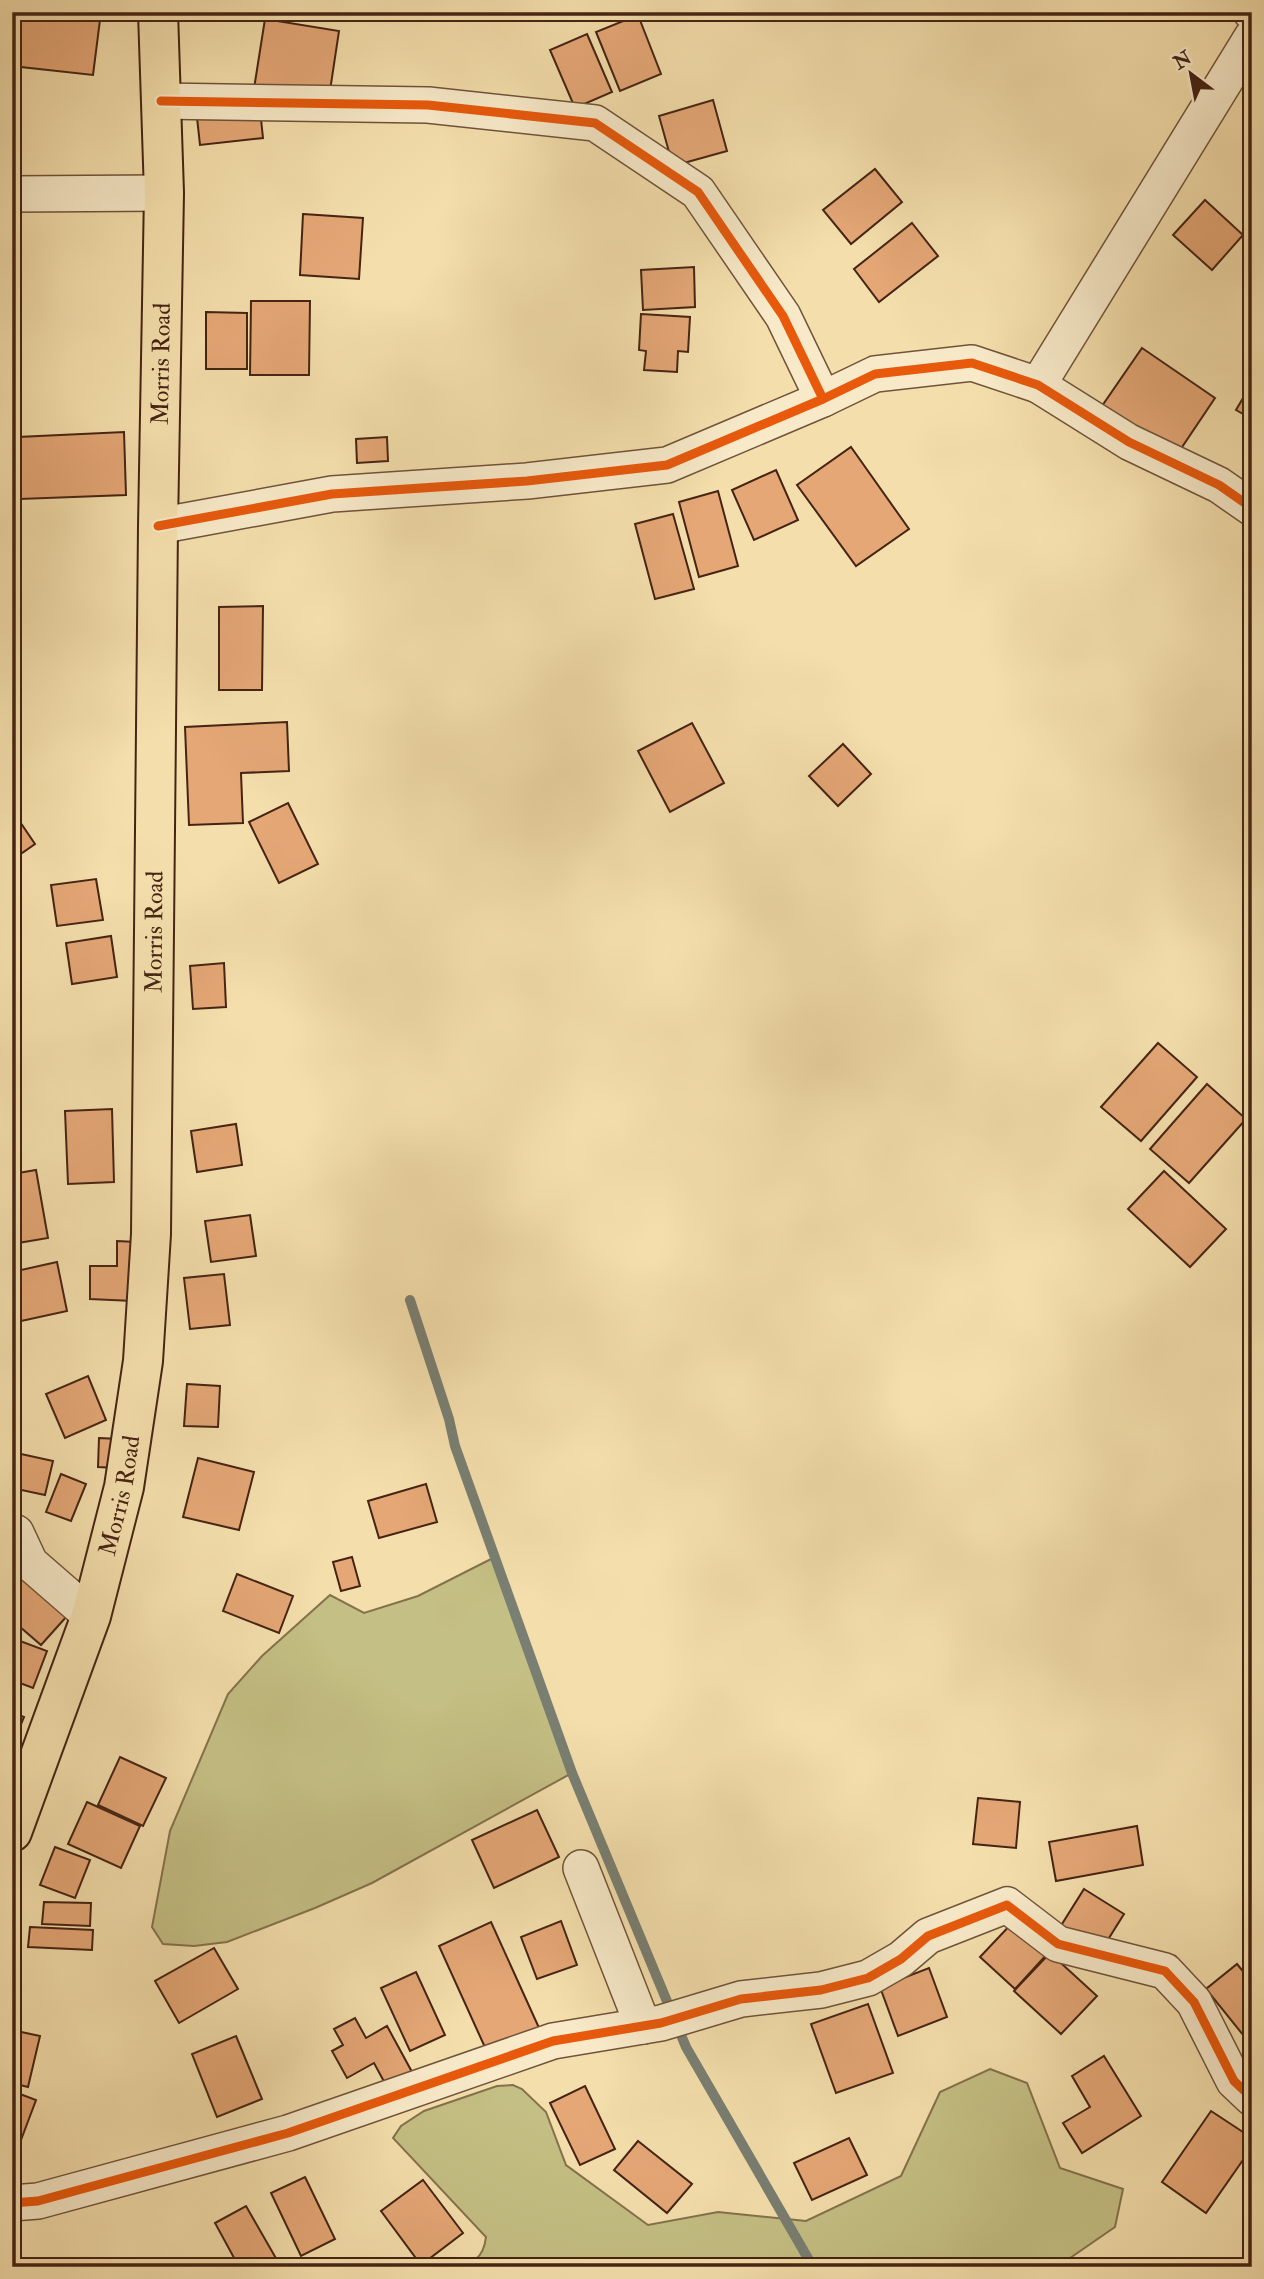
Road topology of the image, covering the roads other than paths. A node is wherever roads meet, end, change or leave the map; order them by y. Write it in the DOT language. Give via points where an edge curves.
graph roads {
  1 [pos="158,12"];
  2 [pos="1252,37"];
  3 [pos="161,102"];
  4 [pos="164,193"];
  5 [pos="12,194"];
  6 [pos="1038,385"];
  7 [pos="823,399"];
  8 [pos="1252,508"];
  9 [pos="158,526"];
  10 [pos="12,1531"];
  11 [pos="90,1616"];
  12 [pos="12,1832"];
  13 [pos="581,1868"];
  14 [pos="652,2025"];
  15 [pos="1252,2098"];
  16 [pos="12,2203"];
  1 -- 3 [label="main road, Morris Road"];
  2 -- 6 [label="street"];
  3 -- 4 [label="main road, Morris Road"];
  3 -- 7 [label="street" via="428,105 595,123 698,192 783,316"];
  4 -- 5 [label="street"];
  4 -- 9 [label="main road, Morris Road"];
  6 -- 7 [label="street" via="972,363 875,374"];
  6 -- 8 [label="street" via="1129,442 1219,485"];
  7 -- 9 [label="street" via="667,465 527,481 332,494"];
  9 -- 11 [label="main road, Morris Road" via="151,1234 143,1361 124,1487"];
  10 -- 11 [label="street" via="30,1563"];
  11 -- 12 [label="main road, Morris Road"];
  13 -- 14 [label="street"];
  14 -- 15 [label="street" via="741,1999 821,1990 868,1978 928,1936 1007,1905 1058,1944 1166,1971 1194,2001 1234,2081"];
  14 -- 16 [label="street" via="553,2041 288,2133 37,2201"];
}
